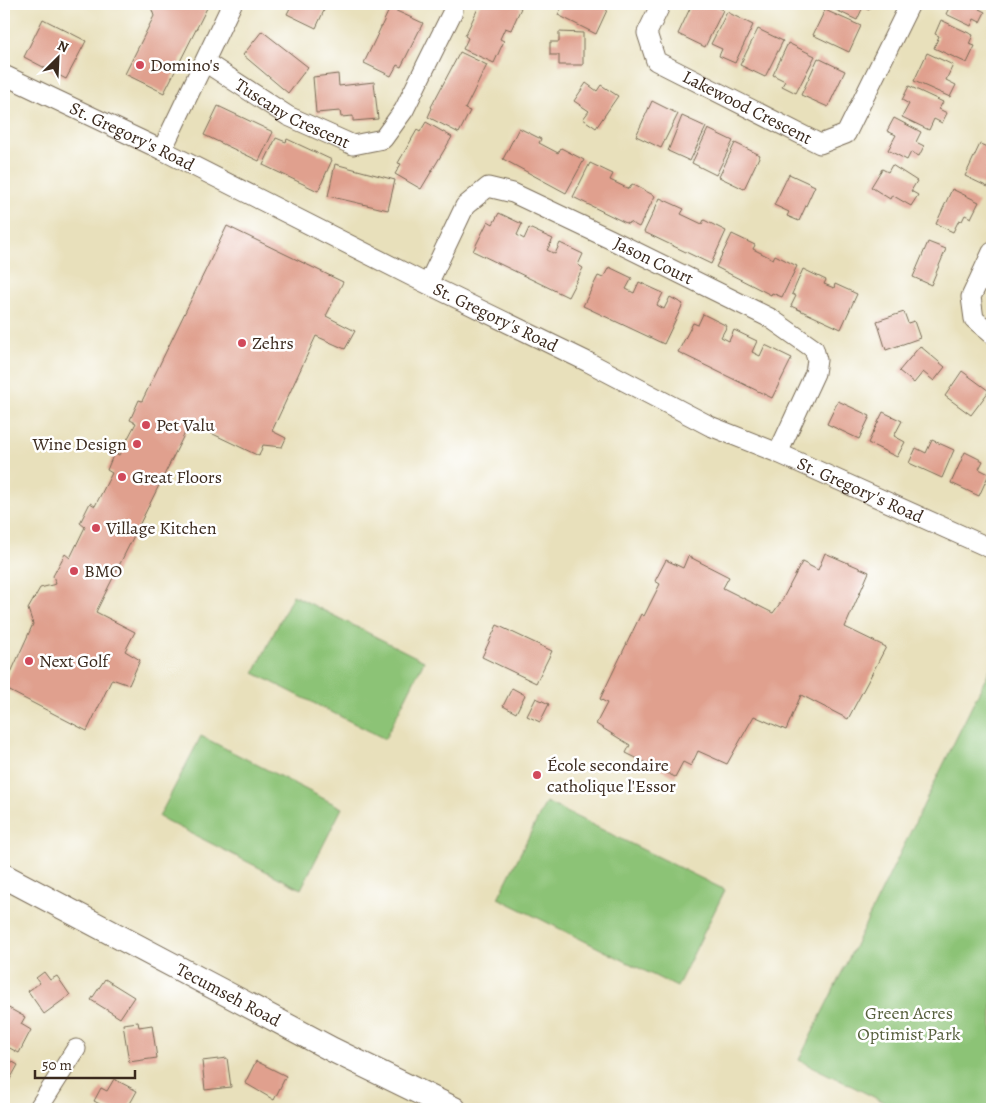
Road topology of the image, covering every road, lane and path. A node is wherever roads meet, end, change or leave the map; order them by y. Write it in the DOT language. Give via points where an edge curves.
graph roads {
  1 [pos="232,4"];
  2 [pos="453,4"];
  3 [pos="661,4"];
  4 [pos="910,4"];
  5 [pos="205,62"];
  6 [pos="4,75"];
  7 [pos="162,150"];
  8 [pos="992,252"];
  9 [pos="428,284"];
  10 [pos="992,334"];
  11 [pos="778,453"];
  12 [pos="992,549"];
  13 [pos="4,876"];
  14 [pos="76,1049"];
  15 [pos="38,1109"];
  16 [pos="454,1109"];
  1 -- 5 [label="street"];
  2 -- 5 [label="street, Tuscany Crescent" via="453,11 404,110 383,139 353,145 288,116"];
  3 -- 4 [label="street, Lakewood Crescent" via="646,33 656,62 820,144 846,134"];
  5 -- 7 [label="street"];
  6 -- 7 [label="street, St. Gregory's Road"];
  7 -- 9 [label="street, St. Gregory's Road"];
  8 -- 10 [label="street" via="971,297 974,319"];
  9 -- 11 [label="street, St. Gregory's Road" via="710,426"];
  9 -- 11 [label="street, Jason Court" via="465,206 488,187 513,193 610,239 770,318 814,349 817,360 815,373"];
  11 -- 12 [label="street, St. Gregory's Road"];
  13 -- 16 [label="main road, Tecumseh Road" via="333,1050"];
  14 -- 15 [label="street"];
}
